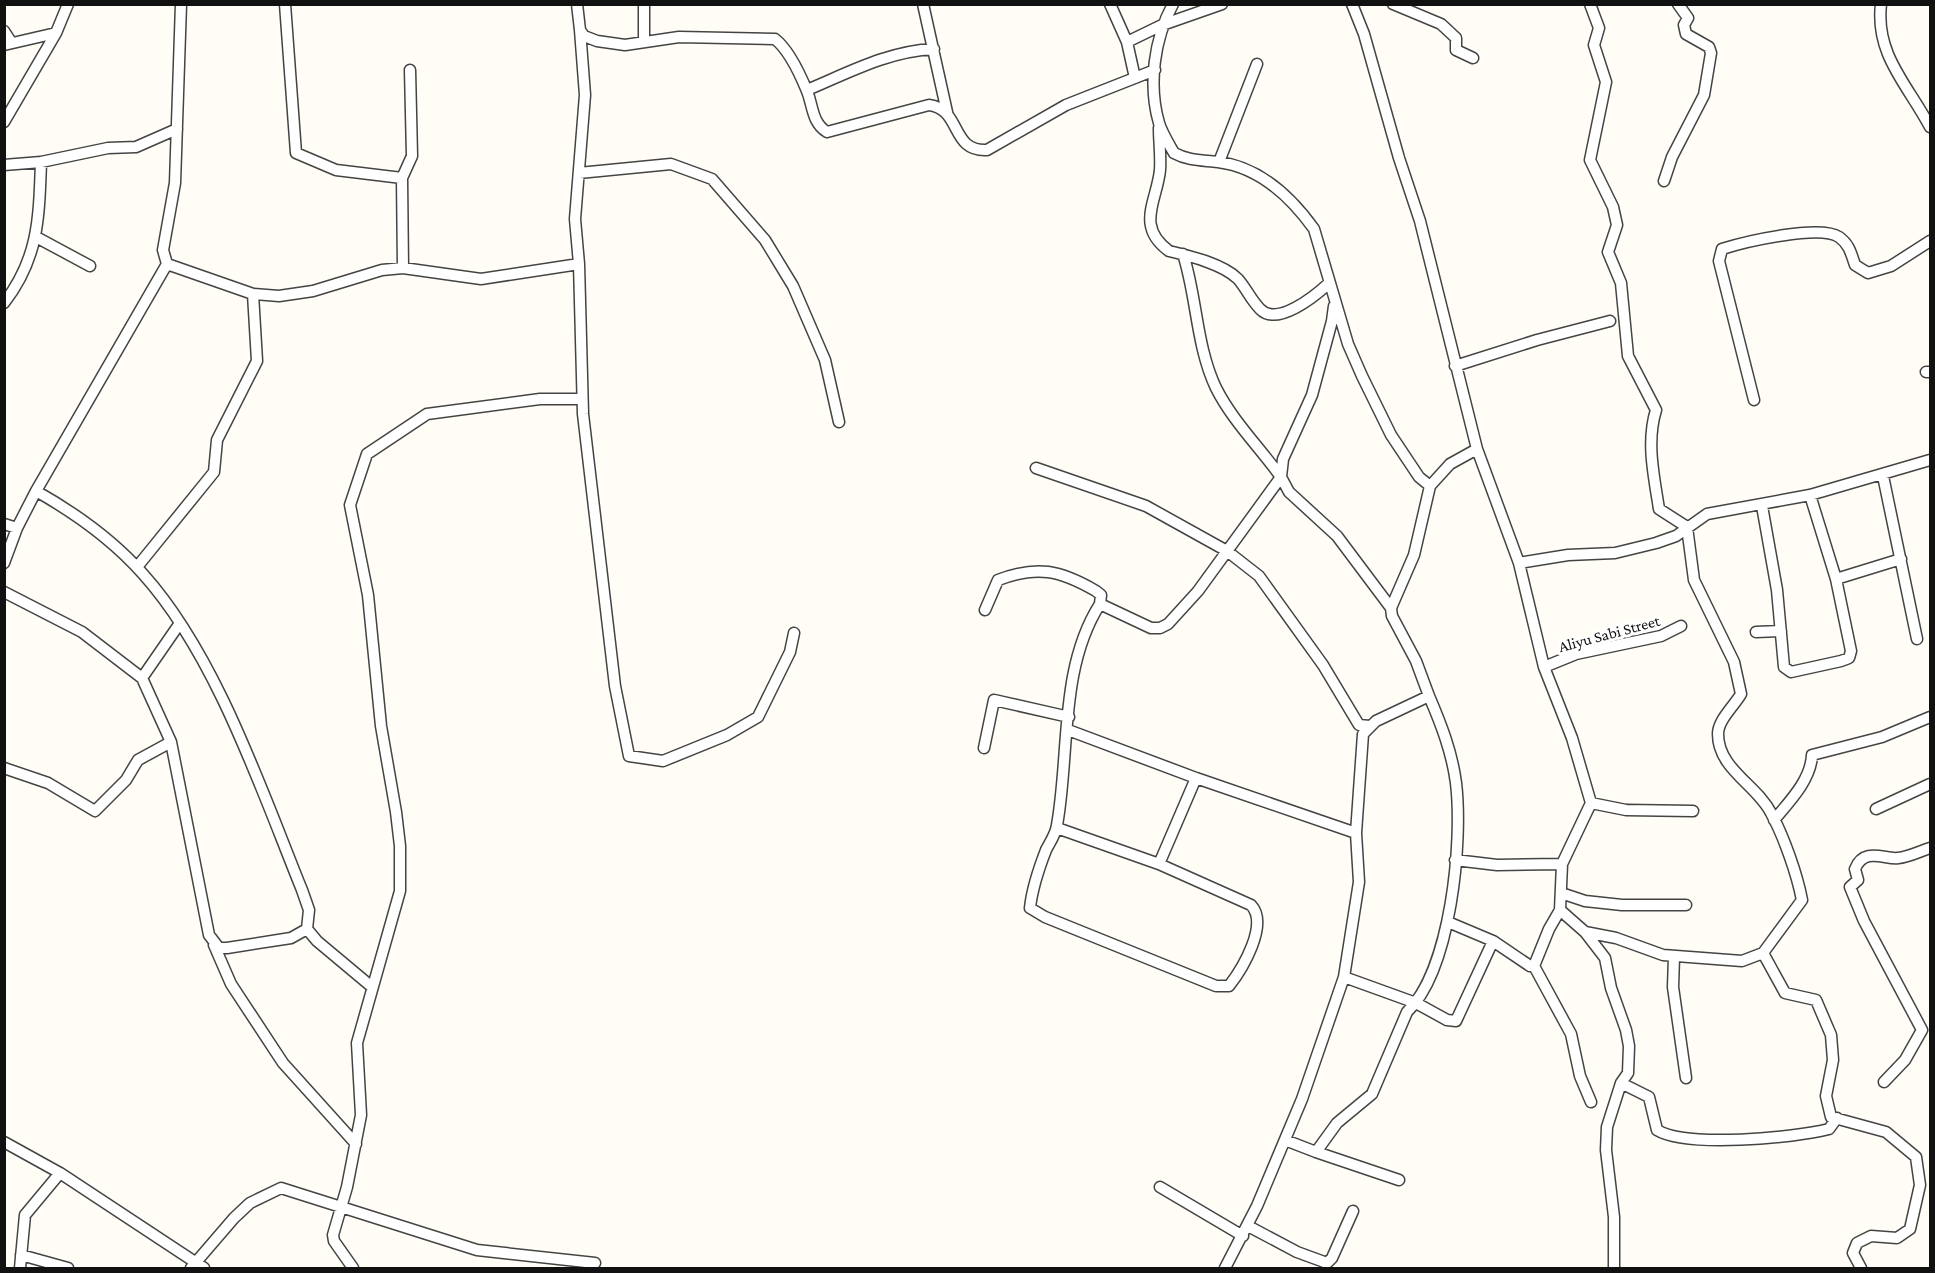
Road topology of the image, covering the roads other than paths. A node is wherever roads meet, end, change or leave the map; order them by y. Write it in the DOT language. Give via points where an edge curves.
graph roads {
  1 [pos="68,4"];
  2 [pos="181,4"];
  3 [pos="285,4"];
  4 [pos="578,4"];
  5 [pos="644,4"];
  6 [pos="922,4"];
  7 [pos="1110,4"];
  8 [pos="1173,4"];
  9 [pos="1222,4"];
  10 [pos="1352,4"];
  11 [pos="1393,4"];
  12 [pos="1590,4"];
  13 [pos="1678,4"];
  14 [pos="1881,4"];
  15 [pos="1162,25"];
  16 [pos="580,30"];
  17 [pos="4,31"];
  18 [pos="56,33"];
  19 [pos="644,41"];
  20 [pos="1127,42"];
  21 [pos="8,44"];
  22 [pos="934,49"];
  23 [pos="1473,58"];
  24 [pos="1257,64"];
  25 [pos="410,70"];
  26 [pos="1155,70"];
  27 [pos="1135,78"];
  28 [pos="807,90"];
  29 [pos="947,112"];
  30 [pos="4,122"];
  31 [pos="1159,124"];
  32 [pos="1930,127"];
  33 [pos="177,129"];
  34 [pos="41,162"];
  35 [pos="1219,162"];
  36 [pos="4,165"];
  37 [pos="579,173"];
  38 [pos="402,178"];
  39 [pos="1664,181"];
  40 [pos="36,237"];
  41 [pos="1930,241"];
  42 [pos="1183,254"];
  43 [pos="166,264"];
  44 [pos="579,264"];
  45 [pos="90,266"];
  46 [pos="404,268"];
  47 [pos="1328,284"];
  48 [pos="253,294"];
  49 [pos="1334,296"];
  50 [pos="4,303"];
  51 [pos="1610,321"];
  52 [pos="1455,366"];
  53 [pos="582,399"];
  54 [pos="1754,400"];
  55 [pos="839,422"];
  56 [pos="1477,449"];
  57 [pos="1930,460"];
  58 [pos="1036,468"];
  59 [pos="1883,476"];
  60 [pos="1281,477"];
  61 [pos="1430,486"];
  62 [pos="36,491"];
  63 [pos="1810,495"];
  64 [pos="1762,506"];
  65 [pos="4,524"];
  66 [pos="1687,526"];
  67 [pos="18,528"];
  68 [pos="1227,551"];
  69 [pos="1901,559"];
  70 [pos="1519,562"];
  71 [pos="4,563"];
  72 [pos="136,567"];
  73 [pos="1836,579"];
  74 [pos="4,592"];
  75 [pos="1100,604"];
  76 [pos="1391,608"];
  77 [pos="985,610"];
  78 [pos="180,623"];
  79 [pos="1682,626"];
  80 [pos="1781,631"];
  81 [pos="1756,632"];
  82 [pos="794,633"];
  83 [pos="1917,639"];
  84 [pos="1544,667"];
  85 [pos="142,678"];
  86 [pos="1429,696"];
  87 [pos="1069,717"];
  88 [pos="1930,717"];
  89 [pos="1370,726"];
  90 [pos="1068,730"];
  91 [pos="171,742"];
  92 [pos="984,748"];
  93 [pos="4,768"];
  94 [pos="1196,778"];
  95 [pos="1930,784"];
  96 [pos="1591,803"];
  97 [pos="1876,809"];
  98 [pos="1693,811"];
  99 [pos="1774,820"];
  100 [pos="1057,828"];
  101 [pos="1356,833"];
  102 [pos="1930,848"];
  103 [pos="1455,860"];
  104 [pos="1159,864"];
  105 [pos="1562,864"];
  106 [pos="1561,893"];
  107 [pos="1686,905"];
  108 [pos="1560,910"];
  109 [pos="1448,922"];
  110 [pos="307,929"];
  111 [pos="1585,932"];
  112 [pos="1493,941"];
  113 [pos="214,944"];
  114 [pos="1763,953"];
  115 [pos="1674,957"];
  116 [pos="1534,966"];
  117 [pos="1344,977"];
  118 [pos="372,987"];
  119 [pos="1416,1003"];
  120 [pos="1686,1078"];
  121 [pos="1884,1082"];
  122 [pos="1621,1083"];
  123 [pos="1591,1102"];
  124 [pos="1837,1118"];
  125 [pos="1285,1140"];
  126 [pos="4,1142"];
  127 [pos="356,1144"];
  128 [pos="1316,1152"];
  129 [pos="60,1173"];
  130 [pos="1399,1180"];
  131 [pos="1160,1187"];
  132 [pos="342,1209"];
  133 [pos="1353,1211"];
  134 [pos="1246,1231"];
  135 [pos="21,1255"];
  136 [pos="595,1263"];
  137 [pos="197,1267"];
  138 [pos="20,1269"];
  139 [pos="68,1269"];
  140 [pos="353,1269"];
  141 [pos="1225,1269"];
  142 [pos="1614,1269"];
  143 [pos="1861,1269"];
  1 -- 18 [label="street"];
  2 -- 33 [label="street"];
  3 -- 38 [label="street" via="296,153 336,170"];
  4 -- 16 [label="street"];
  5 -- 19 [label="street"];
  6 -- 22 [label="street"];
  7 -- 20 [label="street"];
  8 -- 15 [label="street"];
  9 -- 15 [label="street"];
  10 -- 52 [label="street" via="1420,221"];
  11 -- 23 [label="street" via="1441,24 1456,38 1456,50"];
  12 -- 66 [label="street" via="1599,28 1594,45 1606,82 1590,160 1613,207 1617,225 1608,252 1622,283 1628,356 1656,410 1651,428 1659,509"];
  13 -- 39 [label="street" via="1688,18 1684,25 1686,34 1711,50 1704,95"];
  14 -- 32 [label="street" via="1880,33 1885,49"];
  15 -- 20 [label="street"];
  15 -- 26 [label="street"];
  16 -- 19 [label="street" via="597,41 625,45"];
  16 -- 37 [label="street" via="585,95"];
  17 -- 21 [label="street"];
  18 -- 21 [label="street"];
  18 -- 30 [label="street"];
  19 -- 28 [label="street" via="679,37 774,39 784,48"];
  20 -- 27 [label="street"];
  22 -- 28 [label="street" via="914,50 862,65"];
  22 -- 29 [label="street"];
  24 -- 35 [label="street"];
  25 -- 38 [label="street" via="412,156"];
  26 -- 27 [label="street"];
  26 -- 31 [label="street"];
  27 -- 29 [label="street" via="1066,105 987,150 975,150 964,143"];
  28 -- 29 [label="street" via="816,122 827,132 929,105 940,106"];
  31 -- 35 [label="street" via="1173,153 1190,160"];
  31 -- 42 [label="street" via="1160,171 1149,211 1150,222 1161,245"];
  33 -- 34 [label="street" via="136,147 108,148"];
  33 -- 43 [label="street" via="174,192 163,250"];
  34 -- 36 [label="street"];
  34 -- 40 [label="street"];
  35 -- 47 [label="street" via="1261,178 1291,199 1314,229"];
  37 -- 44 [label="street" via="575,219"];
  37 -- 55 [label="street" via="671,164 712,179 765,240 793,286 825,360"];
  38 -- 46 [label="street"];
  40 -- 45 [label="street"];
  40 -- 50 [label="street" via="28,265"];
  41 -- 54 [label="street" via="1891,266 1868,273 1855,265 1850,248 1837,235 1821,232 1722,249 1719,261"];
  42 -- 47 [label="street" via="1228,272 1262,312 1276,316 1310,300"];
  42 -- 60 [label="street" via="1192,282 1201,342 1215,386"];
  43 -- 48 [label="street"];
  43 -- 62 [label="street"];
  44 -- 46 [label="street" via="482,279"];
  44 -- 53 [label="street"];
  46 -- 48 [label="street" via="382,270 313,291 279,296"];
  47 -- 49 [label="street"];
  48 -- 72 [label="street" via="257,361 217,440 214,472"];
  49 -- 60 [label="street" via="1332,321 1312,395 1283,459"];
  49 -- 61 [label="street" via="1348,344 1391,435 1419,477"];
  51 -- 52 [label="street"];
  52 -- 56 [label="street"];
  53 -- 82 [label="street" via="615,686 629,756 663,761 727,735 758,717 790,652"];
  53 -- 118 [label="street" via="540,399 427,414 367,454 350,506 368,595 381,726 400,846 399,891"];
  56 -- 61 [label="street" via="1450,464"];
  56 -- 70 [label="street"];
  57 -- 59 [label="street"];
  58 -- 68 [label="street" via="1146,506"];
  59 -- 63 [label="street"];
  59 -- 69 [label="street"];
  60 -- 68 [label="street"];
  60 -- 76 [label="street" via="1289,492 1336,536"];
  61 -- 76 [label="street" via="1414,555"];
  62 -- 67 [label="street"];
  62 -- 72 [label="street" via="113,543"];
  63 -- 64 [label="street"];
  63 -- 73 [label="street"];
  64 -- 66 [label="street" via="1707,514"];
  64 -- 80 [label="street"];
  65 -- 67 [label="street"];
  66 -- 70 [label="street" via="1676,536 1615,553"];
  66 -- 99 [label="street" via="1694,580 1734,662 1742,694 1720,724 1721,748 1736,774"];
  67 -- 71 [label="street"];
  68 -- 75 [label="street" via="1198,591 1160,628 1151,628"];
  68 -- 89 [label="street" via="1259,576 1323,665 1359,725"];
  69 -- 73 [label="street"];
  69 -- 83 [label="street"];
  70 -- 84 [label="street"];
  72 -- 78 [label="street"];
  73 -- 80 [label="street" via="1851,651 1849,658 1791,672 1787,670"];
  74 -- 85 [label="street" via="82,632"];
  75 -- 77 [label="street" via="1101,595 1087,586 1046,571 1022,571 998,580"];
  75 -- 87 [label="street" via="1081,643"];
  76 -- 86 [label="street"];
  78 -- 85 [label="street"];
  78 -- 110 [label="street" via="239,735 302,890 309,910"];
  79 -- 84 [label="street, Aliyu Sabi Street" via="1661,636 1576,654"];
  80 -- 81 [label="street"];
  84 -- 96 [label="street" via="1572,738"];
  85 -- 91 [label="street"];
  86 -- 89 [label="street"];
  86 -- 103 [label="street" via="1448,746 1456,783"];
  87 -- 90 [label="street"];
  87 -- 92 [label="street" via="994,700"];
  88 -- 99 [label="street" via="1882,737 1812,755 1803,783"];
  89 -- 101 [label="street" via="1363,734 1360,752"];
  90 -- 94 [label="street"];
  90 -- 100 [label="street"];
  91 -- 93 [label="street" via="138,760 126,780 96,811 48,783"];
  91 -- 113 [label="street"];
  94 -- 101 [label="street"];
  94 -- 104 [label="street"];
  95 -- 97 [label="street"];
  96 -- 98 [label="street" via="1626,810"];
  96 -- 105 [label="street"];
  99 -- 114 [label="street" via="1802,900"];
  100 -- 104 [label="street"];
  100 -- 104 [label="street" via="1030,908 1216,986 1229,986 1254,937 1258,925 1256,910 1251,904"];
  101 -- 117 [label="street" via="1359,882"];
  102 -- 121 [label="street" via="1898,858 1878,854 1861,860 1856,869 1858,880 1850,887 1922,1030 1905,1060"];
  103 -- 105 [label="street" via="1497,865"];
  103 -- 109 [label="street"];
  105 -- 106 [label="street"];
  106 -- 107 [label="street" via="1622,905"];
  106 -- 108 [label="street"];
  108 -- 111 [label="street"];
  108 -- 116 [label="street"];
  109 -- 112 [label="street"];
  109 -- 119 [label="street" via="1436,962"];
  110 -- 113 [label="street" via="281,939 227,948"];
  110 -- 118 [label="street"];
  111 -- 115 [label="street"];
  111 -- 122 [label="street" via="1605,958 1626,1030 1628,1073"];
  112 -- 116 [label="street"];
  112 -- 119 [label="street" via="1456,1021"];
  113 -- 127 [label="street" via="231,984 284,1062"];
  114 -- 115 [label="street" via="1742,961"];
  114 -- 124 [label="street" via="1785,993 1816,1000 1831,1035 1833,1060 1826,1096 1831,1116"];
  115 -- 120 [label="street" via="1673,987"];
  116 -- 123 [label="street" via="1571,1034 1580,1076"];
  117 -- 119 [label="street"];
  117 -- 125 [label="street"];
  118 -- 127 [label="street" via="357,1043 362,1103"];
  119 -- 128 [label="street" via="1407,1012 1372,1094 1337,1123"];
  122 -- 124 [label="street" via="1649,1097 1656,1130 1691,1139 1803,1136 1829,1129"];
  122 -- 142 [label="street" via="1607,1127 1606,1150 1614,1218"];
  124 -- 143 [label="street" via="1886,1132 1916,1157 1920,1185 1910,1229 1897,1238 1872,1236 1857,1243 1853,1253"];
  125 -- 128 [label="street"];
  125 -- 134 [label="street"];
  126 -- 129 [label="street"];
  127 -- 132 [label="street"];
  128 -- 130 [label="street"];
  129 -- 135 [label="street" via="25,1215"];
  129 -- 137 [label="street"];
  131 -- 134 [label="street"];
  132 -- 136 [label="street" via="477,1250"];
  132 -- 137 [label="street" via="281,1188 250,1203 234,1218"];
  132 -- 140 [label="street" via="334,1241"];
  133 -- 134 [label="street" via="1327,1263"];
  134 -- 141 [label="street"];
  135 -- 138 [label="street"];
  135 -- 139 [label="street"];
}
